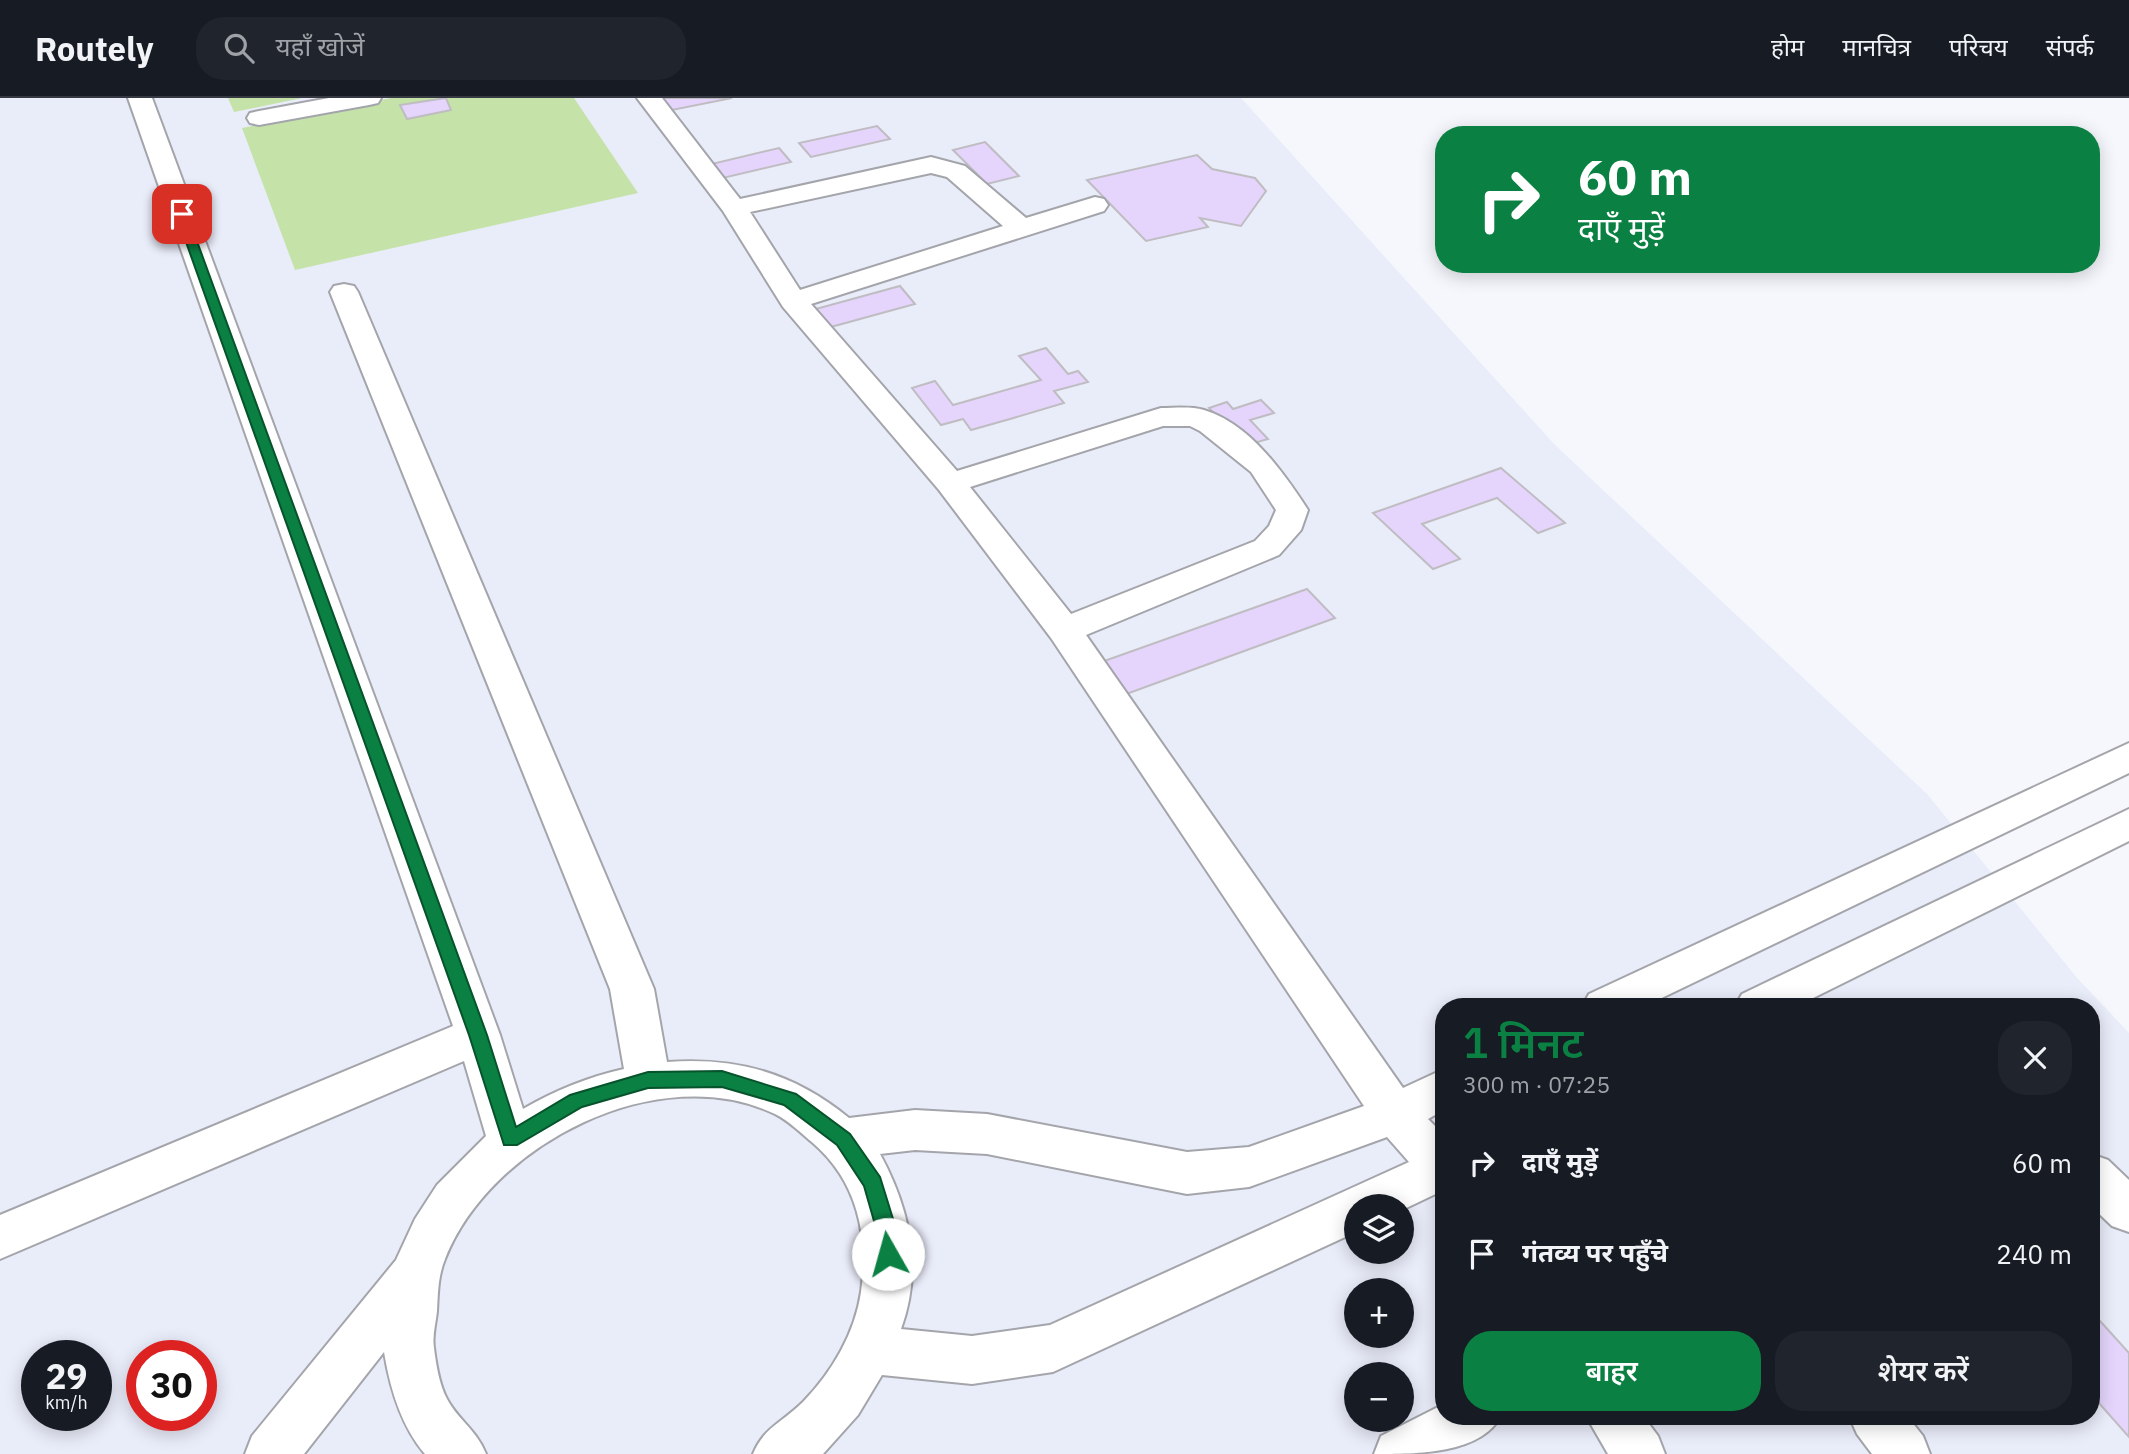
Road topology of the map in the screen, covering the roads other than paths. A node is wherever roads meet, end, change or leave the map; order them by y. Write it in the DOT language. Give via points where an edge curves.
graph roads {
  1 [pos="141,98"];
  2 [pos="369,98"];
  3 [pos="649,98"];
  4 [pos="259,118"];
  5 [pos="1095,205"];
  6 [pos="734,208"];
  7 [pos="1020,227"];
  8 [pos="344,292"];
  9 [pos="793,301"];
  10 [pos="950,484"];
  11 [pos="1064,630"];
  12 [pos="2129,757"];
  13 [pos="2129,824"];
  14 [pos="1621,998"];
  15 [pos="1773,998"];
  16 [pos="478,1035"];
  17 [pos="648,1080"];
  18 [pos="1435,1093"];
  19 [pos="1395,1114"];
  20 [pos="844,1139"];
  21 [pos="510,1140"];
  22 [pos="1435,1158"];
  23 [pos="1435,1172"];
  24 [pos="2100,1184"];
  25 [pos="1388,1194"];
  26 [pos="2129,1211"];
  27 [pos="1344,1215"];
  28 [pos="0,1237"];
  29 [pos="416,1272"];
  30 [pos="869,1350"];
  31 [pos="1457,1425"];
  32 [pos="1618,1425"];
  33 [pos="1882,1425"];
  34 [pos="790,1451"];
  35 [pos="271,1454"];
  36 [pos="460,1454"];
  37 [pos="1400,1454"];
  38 [pos="1639,1454"];
  39 [pos="1904,1454"];
  1 -- 16 [label="street"];
  2 -- 4 [label="street"];
  3 -- 6 [label="street"];
  5 -- 7 [label="street"];
  6 -- 7 [label="street" via="931,165 956,172"];
  6 -- 9 [label="street"];
  7 -- 9 [label="street"];
  8 -- 17 [label="street" via="632,989"];
  9 -- 10 [label="street"];
  10 -- 11 [label="street"];
  10 -- 11 [label="street" via="1161,417 1195,417 1211,424 1263,466 1292,510 1284,530 1268,548"];
  11 -- 19 [label="street"];
  12 -- 14 [label="street"];
  13 -- 15 [label="street"];
  16 -- 21 [label="street"];
  16 -- 28 [label="street"];
  17 -- 20 [label="street" via="722,1079 790,1099"];
  17 -- 21 [label="street" via="576,1100"];
  18 -- 19 [label="street"];
  19 -- 20 [label="street" via="1249,1167 1187,1173 987,1134 915,1130"];
  19 -- 22 [label="street"];
  20 -- 30 [label="street" via="873,1183 888,1235 887,1292"];
  21 -- 29 [label="street" via="471,1177 438,1222"];
  23 -- 25 [label="street"];
  24 -- 26 [label="street"];
  27 -- 30 [label="street" via="1053,1349 972,1360"];
  29 -- 35 [label="street"];
  29 -- 36 [label="street" via="408,1345 427,1415"];
  30 -- 34 [label="street" via="837,1401"];
  31 -- 37 [label="street"];
  32 -- 38 [label="street"];
  33 -- 39 [label="street"];
}
